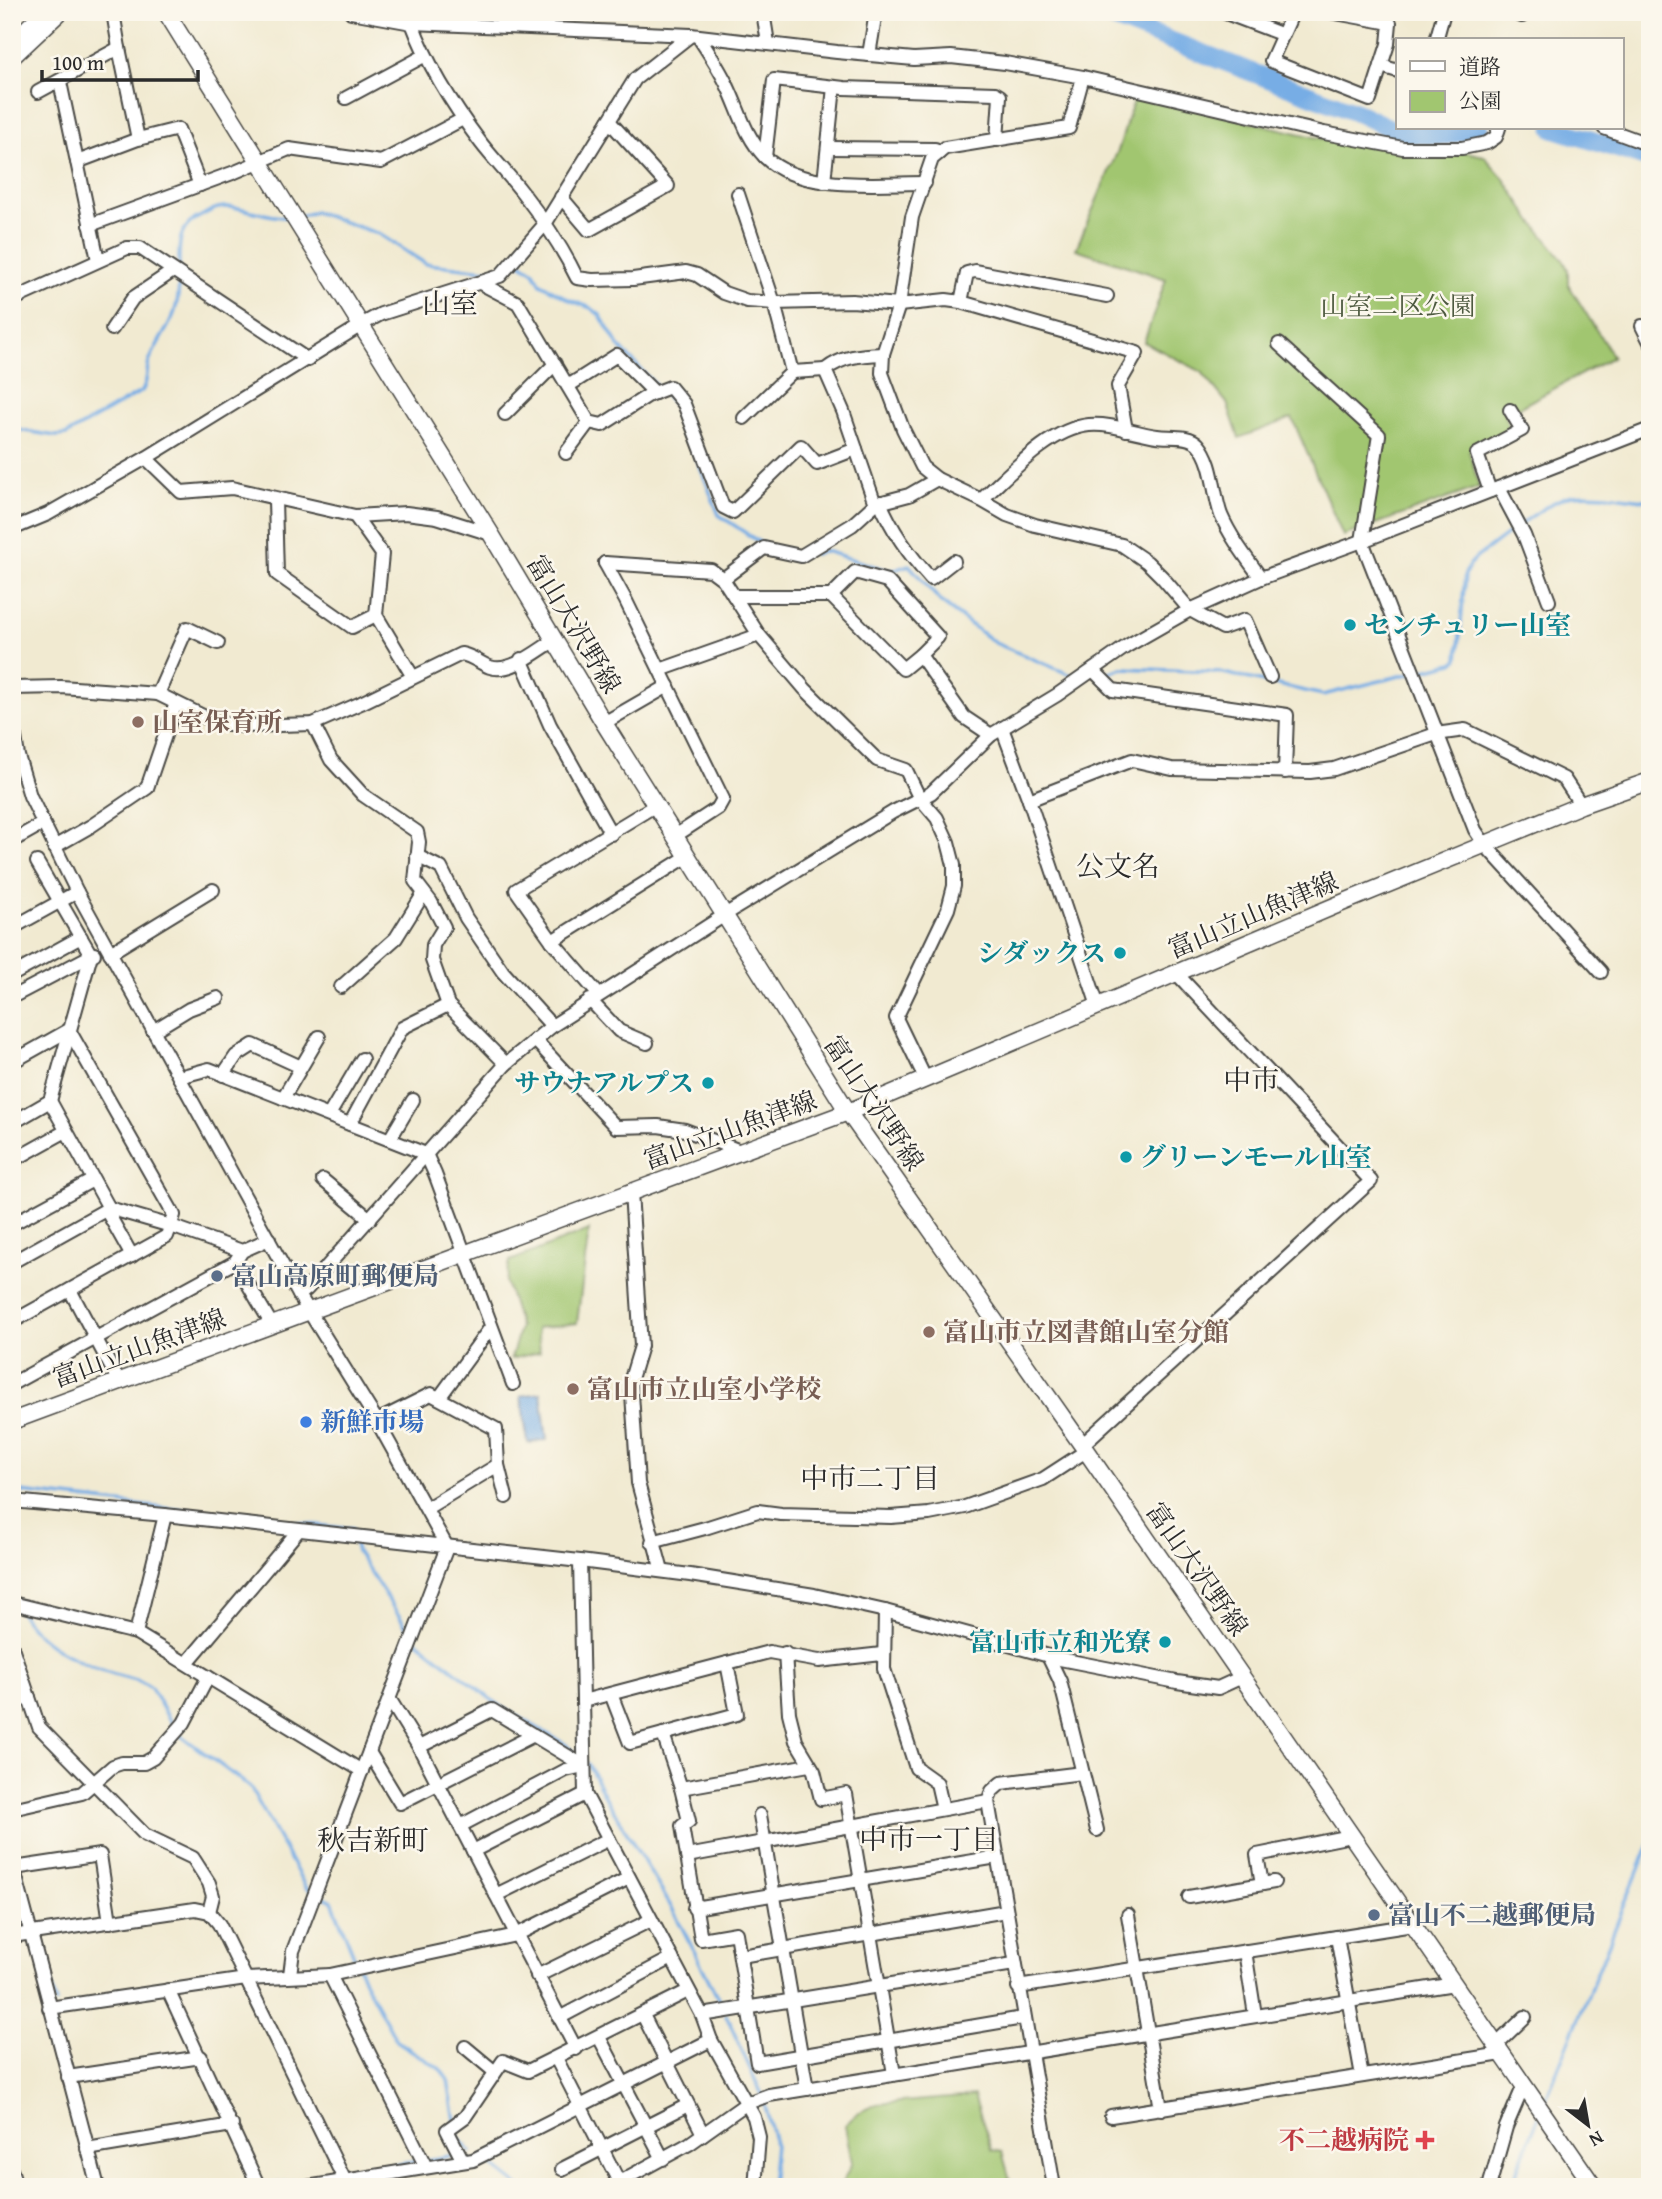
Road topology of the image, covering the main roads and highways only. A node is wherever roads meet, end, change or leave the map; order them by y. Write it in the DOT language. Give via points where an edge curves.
graph roads {
  1 [pos="44,12"];
  2 [pos="60,12"];
  3 [pos="166,12"];
  4 [pos="12,42"];
  5 [pos="12,57"];
  6 [pos="1650,781"];
  7 [pos="848,1112"];
  8 [pos="12,1421"];
  9 [pos="1594,2187"];
  1 -- 4 [label="main road"];
  2 -- 5 [label="main road"];
  3 -- 7 [label="main road, 富山大沢野線"];
  6 -- 7 [label="main road, 富山立山魚津線" via="1581,805"];
  7 -- 8 [label="main road, 富山立山魚津線"];
  7 -- 9 [label="main road, 富山大沢野線"];
}
